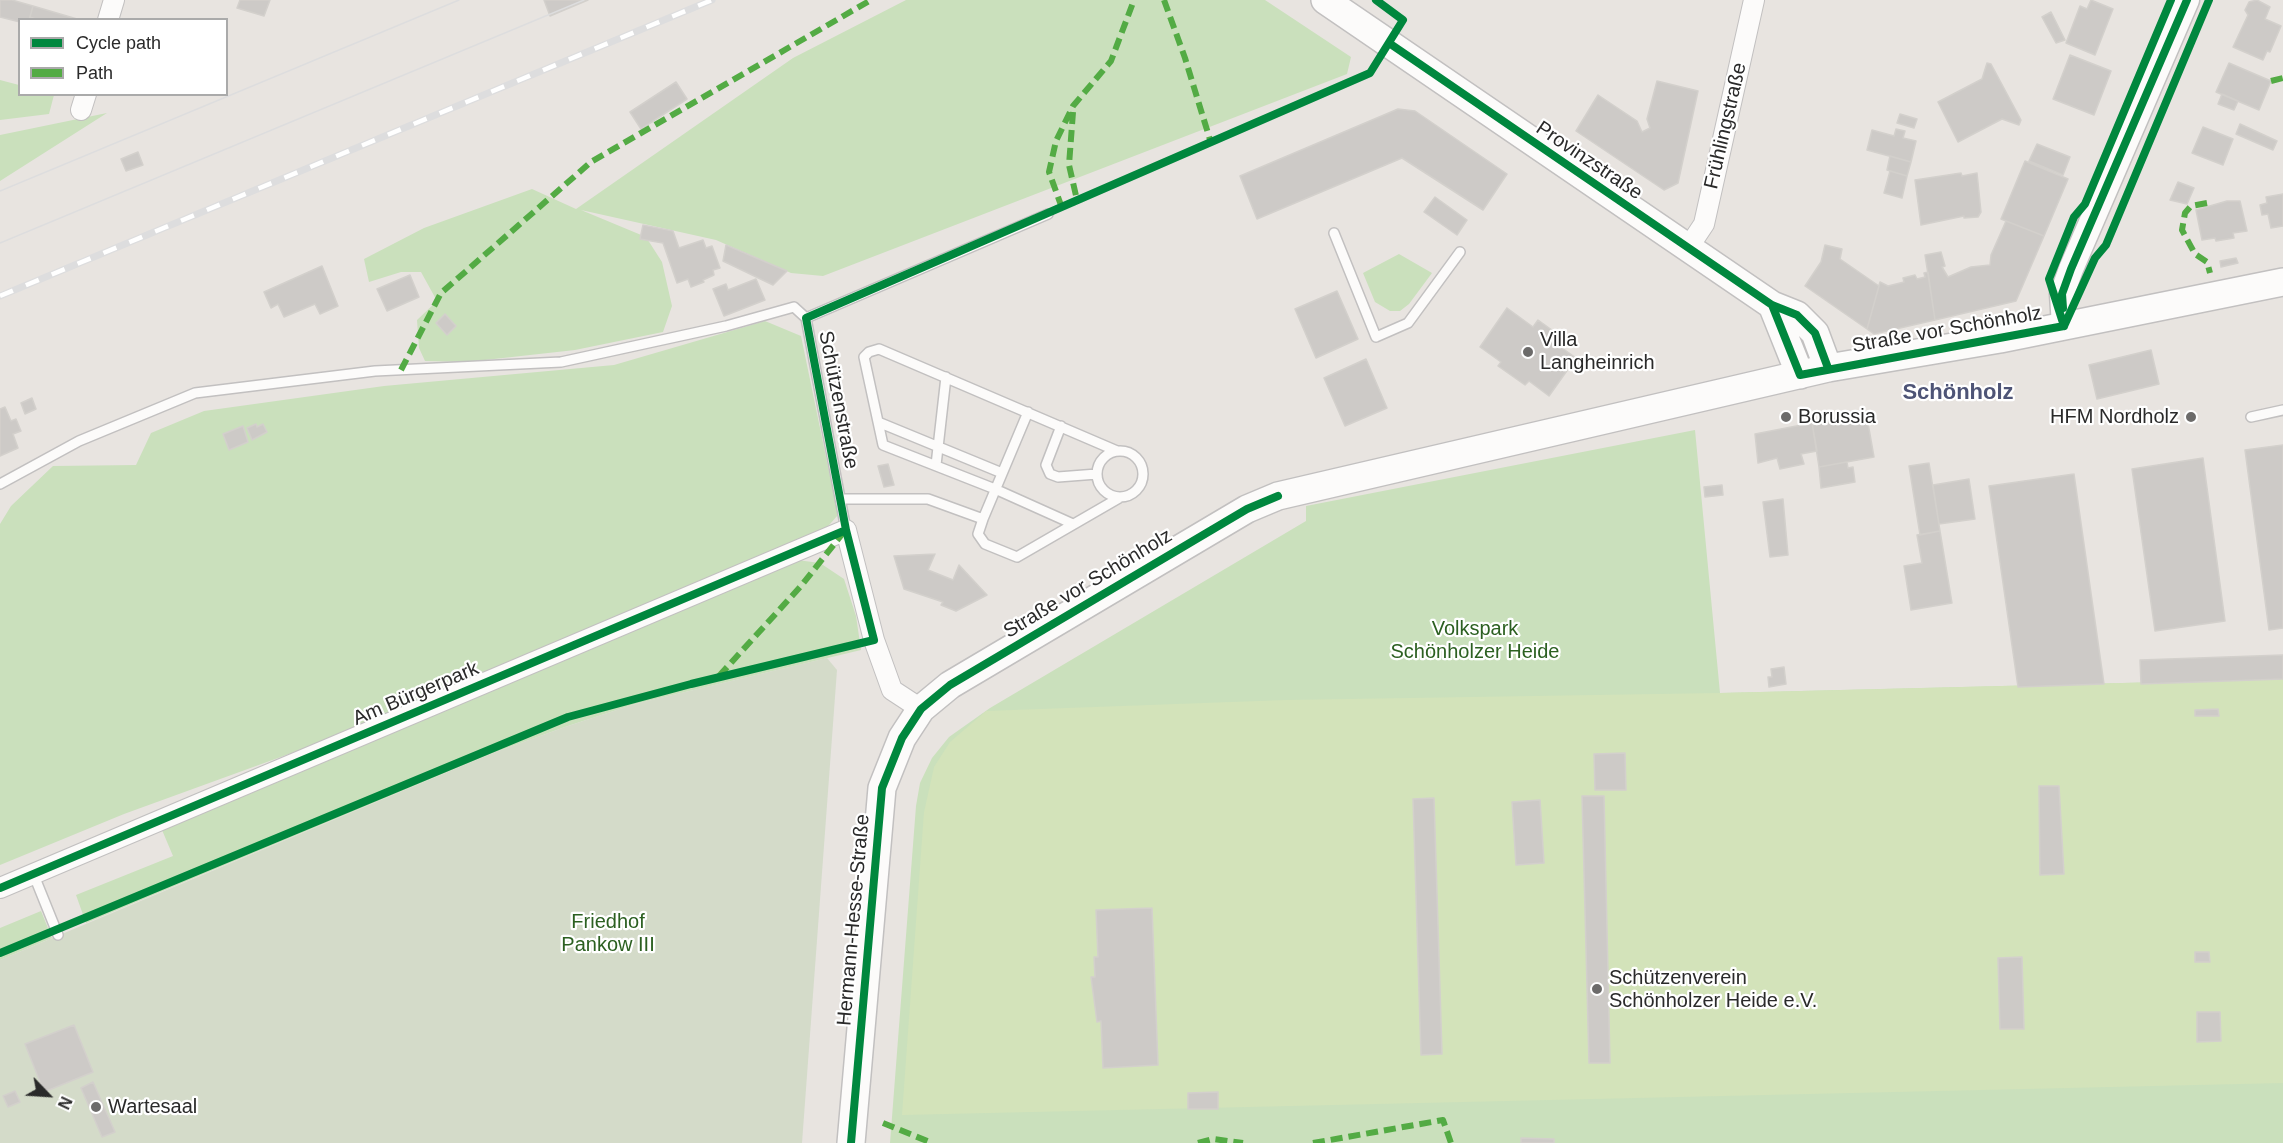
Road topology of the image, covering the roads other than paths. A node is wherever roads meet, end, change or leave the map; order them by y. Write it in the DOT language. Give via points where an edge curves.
graph roads {
  1 [pos="114,0"];
  2 [pos="1325,0"];
  3 [pos="1754,0"];
  4 [pos="2187,0"];
  5 [pos="109,18"];
  6 [pos="1048,214"];
  7 [pos="1334,233"];
  8 [pos="1688,248"];
  9 [pos="1460,252"];
  10 [pos="2283,282"];
  11 [pos="1772,305"];
  12 [pos="806,318"];
  13 [pos="2064,326"];
  14 [pos="1828,368"];
  15 [pos="1800,375"];
  16 [pos="946,377"];
  17 [pos="2283,410"];
  18 [pos="1028,412"];
  19 [pos="2251,417"];
  20 [pos="878,422"];
  21 [pos="1061,426"];
  22 [pos="938,447"];
  23 [pos="1116,451"];
  24 [pos="936,465"];
  25 [pos="1002,473"];
  26 [pos="1097,474"];
  27 [pos="0,484"];
  28 [pos="995,489"];
  29 [pos="1119,498"];
  30 [pos="841,500"];
  31 [pos="983,519"];
  32 [pos="1073,524"];
  33 [pos="846,530"];
  34 [pos="921,709"];
  35 [pos="33,873"];
  36 [pos="0,888"];
  37 [pos="58,935"];
  38 [pos="851,1143"];
  1 -- 5 [label="street"];
  2 -- 8 [label="main road, Provinzstraße"];
  3 -- 8 [label="street, Frühlingstraße" via="1704,224"];
  4 -- 13 [label="street" via="2071,269 2062,294"];
  6 -- 12 [label="lane, Schützenstraße"];
  7 -- 9 [label="lane" via="1376,337 1408,323"];
  8 -- 11 [label="main road, Provinzstraße"];
  10 -- 13 [label="main road, Straße vor Schönholz"];
  11 -- 14 [label="main road, Provinzstraße" via="1797,315 1815,333"];
  11 -- 15 [label="main road"];
  12 -- 27 [label="lane" via="794,307 561,362 375,371 195,393 79,441"];
  12 -- 30 [label="lane, Schützenstraße"];
  13 -- 14 [label="main road, Straße vor Schönholz"];
  14 -- 15 [label="main road, Straße vor Schönholz"];
  15 -- 34 [label="main road, Straße vor Schönholz" via="1278,496 1247,509 950,685"];
  16 -- 18 [label="lane"];
  16 -- 20 [label="lane" via="879,349 869,352 864,365"];
  16 -- 22 [label="lane"];
  17 -- 19 [label="lane"];
  18 -- 21 [label="lane"];
  18 -- 25 [label="lane"];
  20 -- 22 [label="lane"];
  20 -- 24 [label="lane" via="883,445"];
  21 -- 23 [label="lane"];
  21 -- 26 [label="lane" via="1046,465 1050,474"];
  22 -- 24 [label="lane"];
  22 -- 25 [label="lane"];
  23 -- 26 [label="lane" via="1101,461"];
  23 -- 29 [label="lane" via="1132,454 1144,473 1140,488"];
  24 -- 28 [label="lane"];
  25 -- 28 [label="lane"];
  26 -- 29 [label="lane" via="1101,488"];
  28 -- 31 [label="lane"];
  28 -- 32 [label="lane"];
  29 -- 32 [label="lane"];
  30 -- 31 [label="lane" via="928,499"];
  30 -- 33 [label="lane, Schützenstraße"];
  31 -- 32 [label="lane" via="978,534 985,544 1017,557"];
  33 -- 34 [label="street, Schützenstraße" via="874,640 892,690"];
  33 -- 35 [label="street, Am Bürgerpark"];
  34 -- 38 [label="main road, Hermann-Hesse-Straße" via="902,738 882,788"];
  35 -- 36 [label="street, Am Bürgerpark"];
  35 -- 37 [label="lane"];
}
